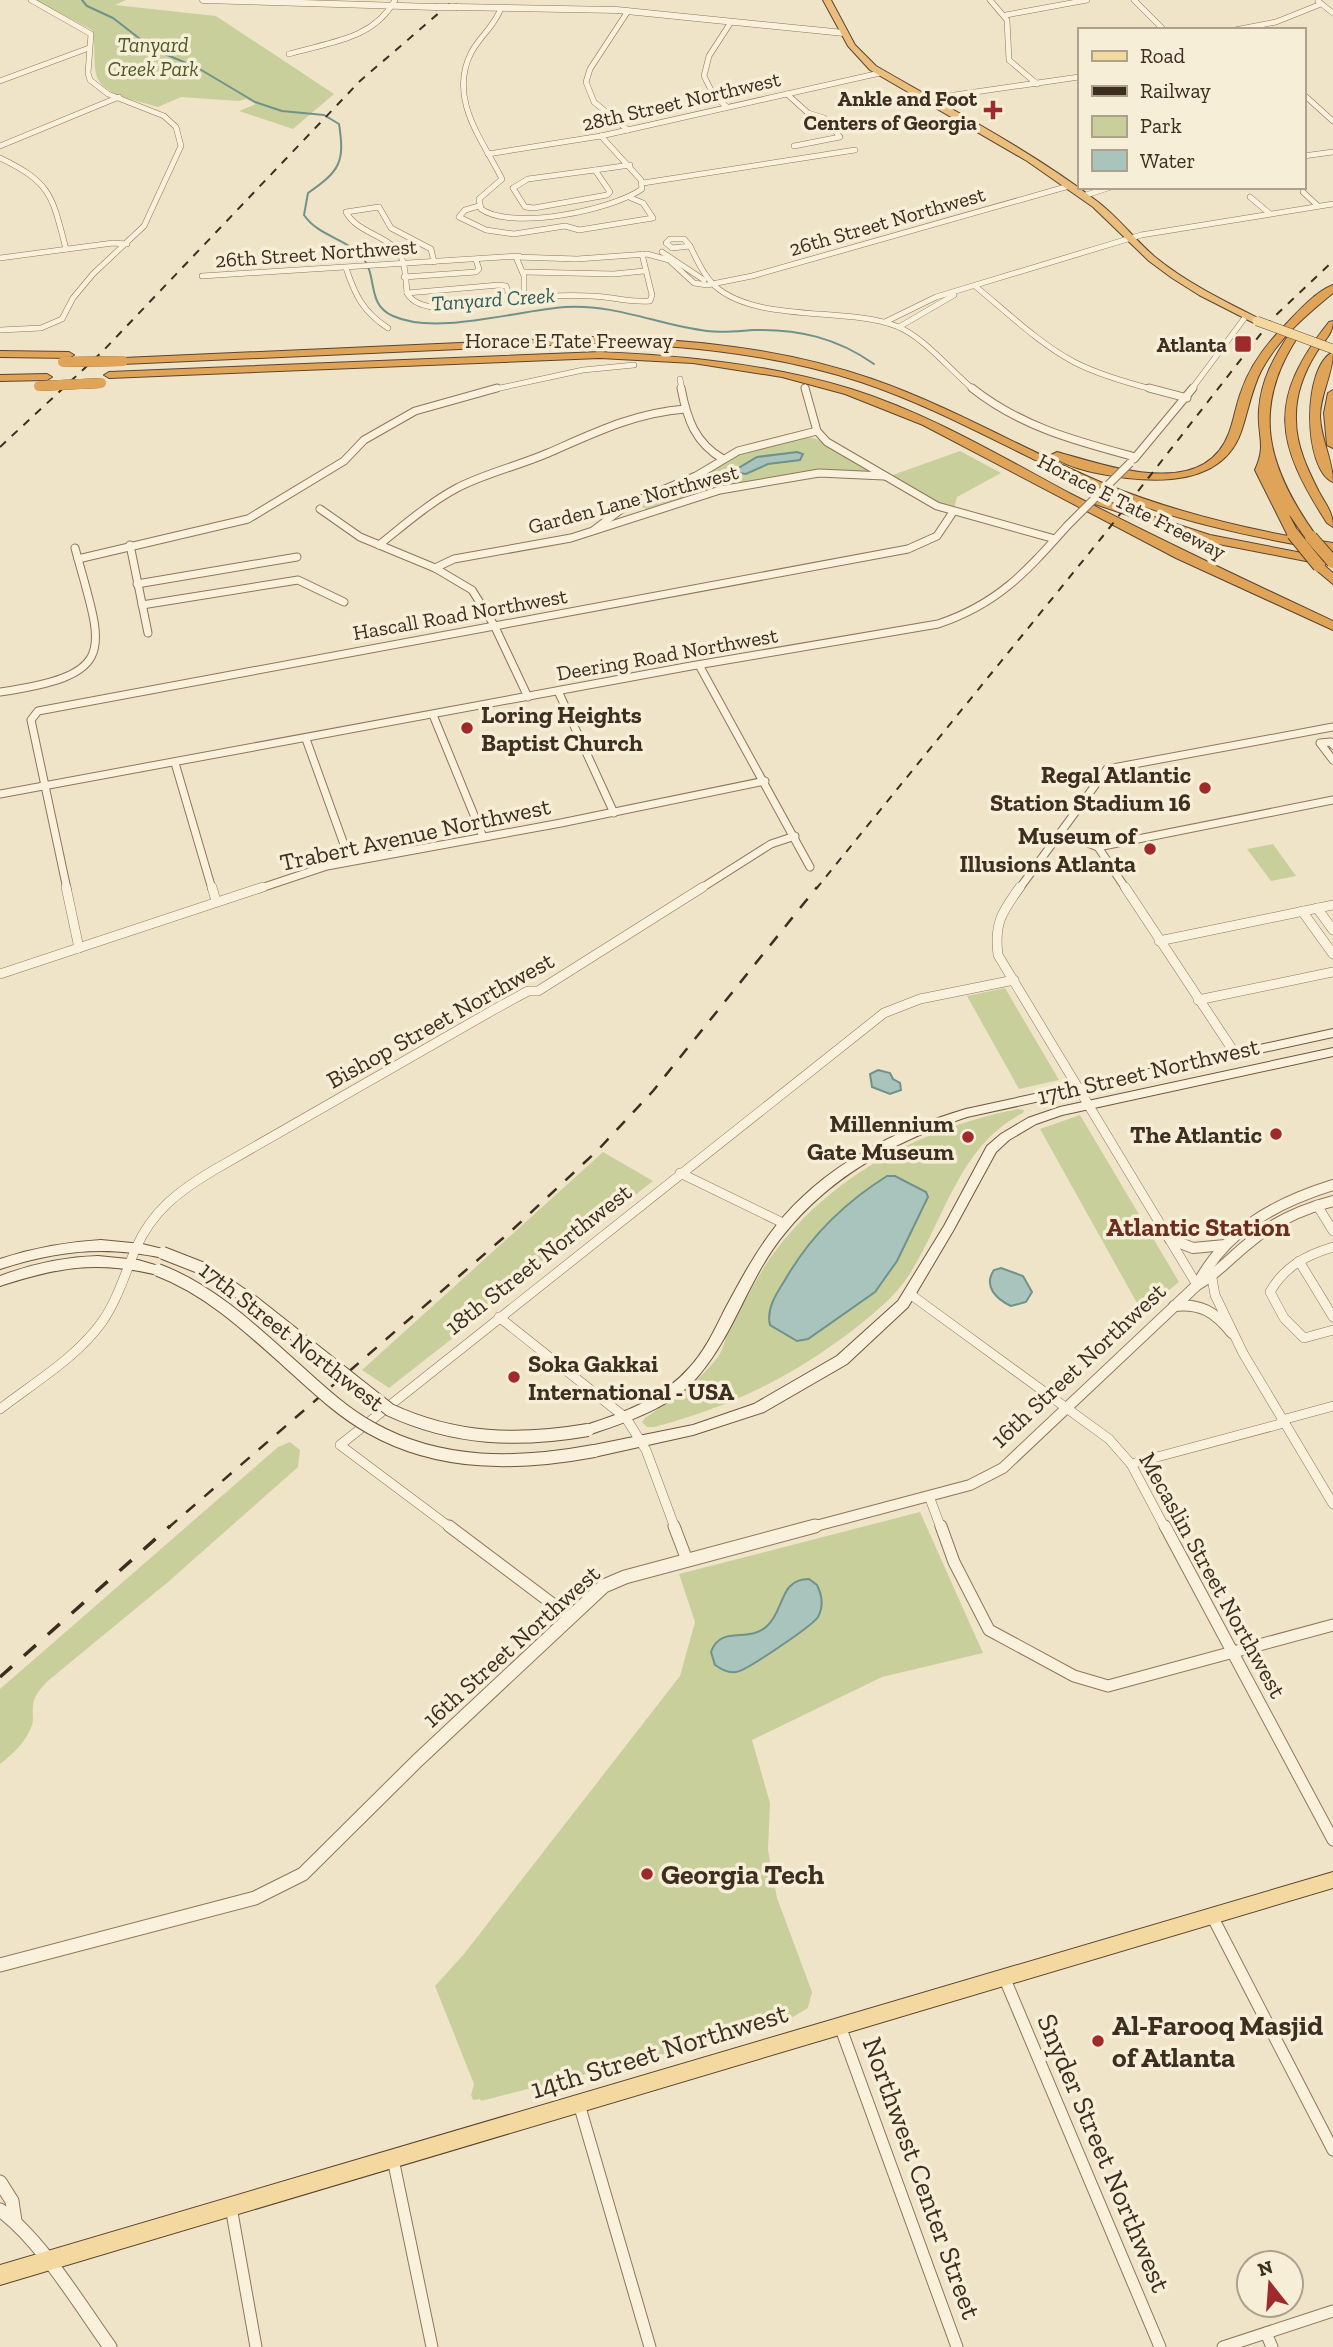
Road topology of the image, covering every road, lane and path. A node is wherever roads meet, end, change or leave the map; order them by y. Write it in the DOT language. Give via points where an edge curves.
graph roads {
  1 [pos="31,0"];
  2 [pos="203,0"];
  3 [pos="827,0"];
  4 [pos="990,0"];
  5 [pos="1087,0"];
  6 [pos="1134,0"];
  7 [pos="1319,2"];
  8 [pos="394,3"];
  9 [pos="501,8"];
  10 [pos="628,11"];
  11 [pos="1333,13"];
  12 [pos="1006,15"];
  13 [pos="731,22"];
  14 [pos="1162,28"];
  15 [pos="1245,28"];
  16 [pos="844,33"];
  17 [pos="89,48"];
  18 [pos="289,54"];
  19 [pos="880,73"];
  20 [pos="1078,77"];
  21 [pos="0,80"];
  22 [pos="1037,84"];
  23 [pos="787,93"];
  24 [pos="1305,96"];
  25 [pos="119,97"];
  26 [pos="928,102"];
  27 [pos="727,107"];
  28 [pos="1333,121"];
  29 [pos="628,130"];
  30 [pos="601,136"];
  31 [pos="0,146"];
  32 [pos="855,150"];
  33 [pos="1333,152"];
  34 [pos="488,154"];
  35 [pos="1305,156"];
  36 [pos="0,158"];
  37 [pos="804,158"];
  38 [pos="630,165"];
  39 [pos="595,170"];
  40 [pos="643,183"];
  41 [pos="1069,186"];
  42 [pos="1105,189"];
  43 [pos="1303,192"];
  44 [pos="1083,196"];
  45 [pos="1250,197"];
  46 [pos="631,198"];
  47 [pos="379,199"];
  48 [pos="1333,204"];
  49 [pos="479,206"];
  50 [pos="1318,206"];
  51 [pos="379,207"];
  52 [pos="1269,213"];
  53 [pos="1132,238"];
  54 [pos="127,244"];
  55 [pos="690,246"];
  56 [pos="66,249"];
  57 [pos="642,254"];
  58 [pos="516,257"];
  59 [pos="0,258"];
  60 [pos="476,260"];
  61 [pos="433,262"];
  62 [pos="403,263"];
  63 [pos="346,268"];
  64 [pos="644,271"];
  65 [pos="524,272"];
  66 [pos="202,276"];
  67 [pos="404,277"];
  68 [pos="713,283"];
  69 [pos="975,286"];
  70 [pos="1333,288"];
  71 [pos="958,292"];
  72 [pos="406,293"];
  73 [pos="1333,297"];
  74 [pos="1246,316"];
  75 [pos="1257,321"];
  76 [pos="885,322"];
  77 [pos="1333,324"];
  78 [pos="900,327"];
  79 [pos="388,328"];
  80 [pos="0,330"];
  81 [pos="1333,349"];
  82 [pos="0,354"];
  83 [pos="1333,355"];
  84 [pos="66,359"];
  85 [pos="803,362"];
  86 [pos="0,363"];
  87 [pos="634,365"];
  88 [pos="0,378"];
  89 [pos="680,379"];
  90 [pos="43,381"];
  91 [pos="0,387"];
  92 [pos="805,387"];
  93 [pos="1333,393"];
  94 [pos="1187,398"];
  95 [pos="685,409"];
  96 [pos="817,431"];
  97 [pos="1333,445"];
  98 [pos="1268,454"];
  99 [pos="723,459"];
  100 [pos="1133,460"];
  101 [pos="1010,464"];
  102 [pos="884,476"];
  103 [pos="1333,479"];
  104 [pos="627,505"];
  105 [pos="320,509"];
  106 [pos="953,512"];
  107 [pos="645,514"];
  108 [pos="1333,523"];
  109 [pos="589,533"];
  110 [pos="1055,539"];
  111 [pos="130,545"];
  112 [pos="379,545"];
  113 [pos="1333,547"];
  114 [pos="75,548"];
  115 [pos="297,556"];
  116 [pos="78,559"];
  117 [pos="1333,562"];
  118 [pos="435,568"];
  119 [pos="1224,576"];
  120 [pos="1333,580"];
  121 [pos="137,583"];
  122 [pos="344,602"];
  123 [pos="142,605"];
  124 [pos="494,625"];
  125 [pos="1333,626"];
  126 [pos="148,633"];
  127 [pos="1333,638"];
  128 [pos="699,665"];
  129 [pos="558,691"];
  130 [pos="0,692"];
  131 [pos="528,697"];
  132 [pos="433,715"];
  133 [pos="1333,727"];
  134 [pos="306,739"];
  135 [pos="1333,745"];
  136 [pos="1333,760"];
  137 [pos="175,763"];
  138 [pos="765,780"];
  139 [pos="45,787"];
  140 [pos="0,794"];
  141 [pos="1333,800"];
  142 [pos="614,813"];
  143 [pos="1061,832"];
  144 [pos="795,836"];
  145 [pos="483,837"];
  146 [pos="1098,847"];
  147 [pos="350,861"];
  148 [pos="810,867"];
  149 [pos="216,901"];
  150 [pos="1333,905"];
  151 [pos="1317,908"];
  152 [pos="1301,911"];
  153 [pos="1333,930"];
  154 [pos="1159,941"];
  155 [pos="79,948"];
  156 [pos="1333,954"];
  157 [pos="1333,972"];
  158 [pos="0,974"];
  159 [pos="1014,980"];
  160 [pos="1198,1000"];
  161 [pos="1333,1033"];
  162 [pos="1333,1052"];
  163 [pos="1236,1055"];
  164 [pos="1079,1089"];
  165 [pos="1089,1104"];
  166 [pos="680,1173"];
  167 [pos="1333,1185"];
  168 [pos="1333,1201"];
  169 [pos="1317,1205"];
  170 [pos="785,1224"];
  171 [pos="1333,1231"];
  172 [pos="1170,1239"];
  173 [pos="1225,1245"];
  174 [pos="137,1246"];
  175 [pos="1333,1247"];
  176 [pos="1299,1261"];
  177 [pos="0,1264"];
  178 [pos="129,1264"];
  179 [pos="1212,1278"];
  180 [pos="0,1281"];
  181 [pos="1197,1285"];
  182 [pos="910,1294"];
  183 [pos="1174,1306"];
  184 [pos="499,1317"];
  185 [pos="1333,1317"];
  186 [pos="1333,1330"];
  187 [pos="1232,1333"];
  188 [pos="1333,1406"];
  189 [pos="0,1409"];
  190 [pos="1065,1409"];
  191 [pos="626,1418"];
  192 [pos="1283,1421"];
  193 [pos="640,1441"];
  194 [pos="1131,1464"];
  195 [pos="929,1496"];
  196 [pos="1333,1504"];
  197 [pos="687,1560"];
  198 [pos="570,1617"];
  199 [pos="1333,1625"];
  200 [pos="1232,1652"];
  201 [pos="1333,1839"];
  202 [pos="1333,1880"];
  203 [pos="1212,1916"];
  204 [pos="0,1965"];
  205 [pos="1004,1978"];
  206 [pos="840,2026"];
  207 [pos="579,2104"];
  208 [pos="1333,2150"];
  209 [pos="393,2159"];
  210 [pos="0,2182"];
  211 [pos="231,2207"];
  212 [pos="0,2210"];
  213 [pos="15,2221"];
  214 [pos="47,2261"];
  215 [pos="0,2275"];
  216 [pos="1333,2311"];
  217 [pos="1266,2333"];
  218 [pos="110,2347"];
  219 [pos="256,2347"];
  220 [pos="432,2347"];
  221 [pos="650,2347"];
  222 [pos="957,2347"];
  223 [pos="1160,2347"];
  224 [pos="1223,2347"];
  225 [pos="1272,2347"];
  1 -- 17 [label="street" via="88,32 92,37"];
  2 -- 8 [label="street"];
  3 -- 16 [label="highway"];
  4 -- 12 [label="street"];
  5 -- 12 [label="street"];
  6 -- 14 [label="street"];
  7 -- 11 [label="street"];
  7 -- 15 [label="street" via="1276,22"];
  8 -- 9 [label="street, bridge"];
  8 -- 18 [label="street" via="386,19 371,29"];
  9 -- 10 [label="street"];
  9 -- 34 [label="street" via="471,52 462,81 466,114"];
  10 -- 13 [label="street"];
  10 -- 29 [label="street" via="586,82 594,102"];
  12 -- 22 [label="street" via="1009,60"];
  13 -- 16 [label="street"];
  13 -- 27 [label="street" via="702,74 708,90"];
  16 -- 19 [label="highway" via="857,54"];
  17 -- 21 [label="street"];
  17 -- 25 [label="street" via="90,80 100,90"];
  19 -- 23 [label="street, 28th Street Northwest"];
  19 -- 26 [label="highway"];
  20 -- 22 [label="street"];
  22 -- 26 [label="street"];
  23 -- 27 [label="street, 28th Street Northwest"];
  23 -- 37 [label="street" via="808,113 824,118 840,137 792,144"];
  24 -- 28 [label="street"];
  25 -- 31 [label="street"];
  25 -- 54 [label="street" via="164,116 181,140 148,220"];
  26 -- 41 [label="highway"];
  27 -- 29 [label="street, 28th Street Northwest"];
  29 -- 30 [label="street, 28th Street Northwest"];
  30 -- 34 [label="street, 28th Street Northwest"];
  30 -- 38 [label="street"];
  32 -- 37 [label="street"];
  33 -- 35 [label="street"];
  34 -- 49 [label="street" via="502,179 482,195"];
  36 -- 56 [label="street" via="45,184"];
  37 -- 40 [label="street"];
  38 -- 39 [label="street"];
  38 -- 40 [label="street"];
  39 -- 39 [label="street" via="528,179 513,188 525,207 534,208 607,195 610,192"];
  40 -- 46 [label="street"];
  41 -- 44 [label="highway"];
  41 -- 68 [label="street, 26th Street Northwest"];
  42 -- 44 [label="street"];
  43 -- 50 [label="street"];
  44 -- 53 [label="highway"];
  45 -- 52 [label="street"];
  46 -- 49 [label="street" via="522,219 491,215"];
  46 -- 49 [label="street" via="643,203 653,218 514,234 473,226 459,217"];
  47 -- 51 [label="street"];
  48 -- 50 [label="street"];
  50 -- 52 [label="street"];
  51 -- 61 [label="street" via="391,228 431,249"];
  51 -- 62 [label="street" via="346,212 355,225 399,251"];
  52 -- 53 [label="street"];
  53 -- 69 [label="street"];
  53 -- 74 [label="highway" via="1175,276"];
  54 -- 56 [label="street"];
  54 -- 80 [label="street" via="93,274 62,319 41,328"];
  55 -- 68 [label="street"];
  56 -- 59 [label="street"];
  57 -- 58 [label="street, 26th Street Northwest"];
  57 -- 64 [label="street"];
  57 -- 68 [label="street, 26th Street Northwest" via="669,260 694,283"];
  58 -- 60 [label="street, 26th Street Northwest"];
  58 -- 65 [label="street"];
  58 -- 68 [label="street, 26th Street Northwest" via="647,249 673,255 698,279"];
  60 -- 61 [label="street, 26th Street Northwest"];
  60 -- 67 [label="street" via="476,272"];
  61 -- 62 [label="street, 26th Street Northwest"];
  62 -- 63 [label="street, 26th Street Northwest"];
  62 -- 67 [label="street"];
  63 -- 66 [label="street, 26th Street Northwest"];
  63 -- 79 [label="street" via="365,315"];
  64 -- 65 [label="street"];
  64 -- 65 [label="street" via="654,294 650,301 639,303 586,297 528,300"];
  67 -- 72 [label="street"];
  68 -- 76 [label="street" via="741,299 780,309"];
  69 -- 71 [label="street"];
  69 -- 94 [label="street" via="1073,362"];
  70 -- 85 [label="highway" via="1272,346 1249,385 1235,435 1223,454 1201,468 1177,474 1133,476 1087,467 904,387 845,368"];
  71 -- 76 [label="street" via="936,297"];
  71 -- 78 [label="street"];
  72 -- 72 [label="street" via="499,285 506,286 509,295 427,307 411,301"];
  73 -- 98 [label="highway" via="1294,335 1272,368 1262,413"];
  74 -- 75 [label="highway"];
  74 -- 94 [label="street, Deering Road Northwest"];
  75 -- 81 [label="main road, bridge"];
  76 -- 78 [label="street"];
  77 -- 108 [label="highway" via="1303,361 1289,419 1299,466"];
  78 -- 100 [label="street" via="1013,417"];
  82 -- 84 [label="highway"];
  83 -- 103 [label="highway" via="1321,379 1314,415 1321,455"];
  84 -- 85 [label="highway, Horace E Tate Freeway, bridge" via="166,359 595,340 700,345"];
  84 -- 86 [label="highway, Horace E Tate Freeway"];
  85 -- 113 [label="highway, Horace E Tate Freeway" via="925,402 1060,468 1150,504 1252,533"];
  87 -- 111 [label="street" via="523,381 415,411 248,519"];
  88 -- 90 [label="highway"];
  89 -- 95 [label="street"];
  90 -- 91 [label="highway"];
  90 -- 101 [label="highway, Horace E Tate Freeway, bridge" via="309,371 350,364 600,355 673,358 747,367 824,384 936,426"];
  92 -- 96 [label="street"];
  93 -- 97 [label="highway"];
  94 -- 100 [label="street, Deering Road Northwest"];
  95 -- 99 [label="street" via="696,436"];
  95 -- 112 [label="street" via="606,424 467,484"];
  96 -- 99 [label="street" via="755,444"];
  96 -- 102 [label="street" via="827,442"];
  98 -- 117 [label="highway, bridge" via="1293,513"];
  98 -- 120 [label="highway, bridge" via="1261,470 1264,478 1293,534"];
  99 -- 104 [label="street"];
  100 -- 110 [label="street, Deering Road Northwest, bridge"];
  101 -- 117 [label="highway" via="1168,527 1249,548"];
  101 -- 119 [label="highway, Horace E Tate Freeway"];
  102 -- 106 [label="street"];
  102 -- 107 [label="street, Garden Lane Northwest" via="804,475 705,493"];
  104 -- 107 [label="street"];
  104 -- 109 [label="street"];
  105 -- 112 [label="street" via="345,529"];
  106 -- 110 [label="street"];
  106 -- 124 [label="street, Hascall Road Northwest" via="937,536 908,549"];
  107 -- 109 [label="street, Garden Lane Northwest"];
  109 -- 118 [label="street, Garden Lane Northwest" via="454,559"];
  110 -- 128 [label="street, Deering Road Northwest" via="1013,586 959,618"];
  111 -- 116 [label="street"];
  111 -- 121 [label="street"];
  112 -- 118 [label="street"];
  114 -- 116 [label="street"];
  115 -- 121 [label="street"];
  116 -- 130 [label="street" via="97,642 93,657 62,679"];
  118 -- 124 [label="street" via="472,590"];
  119 -- 125 [label="highway, Horace E Tate Freeway"];
  119 -- 127 [label="highway"];
  121 -- 123 [label="street"];
  122 -- 123 [label="street" via="298,580"];
  123 -- 126 [label="street"];
  124 -- 131 [label="street"];
  124 -- 139 [label="street, Hascall Road Northwest" via="43,709 32,720"];
  128 -- 129 [label="street, Deering Road Northwest"];
  128 -- 138 [label="street"];
  129 -- 131 [label="street, Deering Road Northwest"];
  129 -- 142 [label="street"];
  131 -- 132 [label="street, Deering Road Northwest"];
  132 -- 134 [label="street, Deering Road Northwest"];
  132 -- 145 [label="street"];
  133 -- 143 [label="street" via="1107,769"];
  134 -- 137 [label="street, Deering Road Northwest"];
  134 -- 147 [label="street"];
  135 -- 136 [label="street" via="1320,743"];
  137 -- 139 [label="street, Deering Road Northwest"];
  137 -- 149 [label="street"];
  138 -- 142 [label="street, Trabert Avenue Northwest"];
  138 -- 144 [label="street"];
  139 -- 140 [label="street, Deering Road Northwest"];
  139 -- 155 [label="street"];
  141 -- 146 [label="street"];
  142 -- 145 [label="street, Trabert Avenue Northwest"];
  143 -- 146 [label="street"];
  143 -- 159 [label="street" via="1001,913 998,955"];
  144 -- 148 [label="street"];
  144 -- 174 [label="street, Bishop Street Northwest" via="771,845 538,991 528,991 223,1164 164,1205"];
  145 -- 147 [label="street, Trabert Avenue Northwest"];
  146 -- 154 [label="street"];
  147 -- 149 [label="street, Trabert Avenue Northwest"];
  149 -- 155 [label="street, Trabert Avenue Northwest"];
  150 -- 151 [label="street"];
  151 -- 152 [label="street"];
  151 -- 153 [label="street"];
  152 -- 154 [label="street"];
  152 -- 156 [label="street"];
  154 -- 160 [label="street"];
  155 -- 158 [label="street, Trabert Avenue Northwest"];
  157 -- 160 [label="street"];
  159 -- 164 [label="street"];
  159 -- 166 [label="street, 18th Street Northwest" via="920,999 884,1013"];
  160 -- 163 [label="street"];
  161 -- 163 [label="main road, 17th Street Northwest"];
  162 -- 165 [label="main road, 17th Street Northwest"];
  163 -- 164 [label="main road, 17th Street Northwest"];
  164 -- 165 [label="street"];
  164 -- 170 [label="main road, 17th Street Northwest" via="966,1113 901,1137 842,1172"];
  165 -- 172 [label="street"];
  165 -- 182 [label="main road, 17th Street Northwest" via="1032,1121 991,1149"];
  166 -- 170 [label="street"];
  166 -- 184 [label="street, 18th Street Northwest"];
  167 -- 173 [label="street, 16th Street Northwest" via="1277,1206"];
  168 -- 169 [label="street, 16th Street Northwest"];
  169 -- 171 [label="street"];
  169 -- 179 [label="street, 16th Street Northwest" via="1278,1221"];
  170 -- 191 [label="main road, 17th Street Northwest" via="761,1255 703,1361 669,1394"];
  172 -- 173 [label="street" via="1193,1248"];
  172 -- 181 [label="street"];
  173 -- 181 [label="street, 16th Street Northwest" via="1204,1268"];
  174 -- 177 [label="main road, 17th Street Northwest" via="72,1246"];
  174 -- 178 [label="street, Bishop Street Northwest"];
  174 -- 191 [label="main road, 17th Street Northwest, bridge" via="204,1269 390,1410 415,1423 508,1440 588,1430"];
  175 -- 176 [label="street"];
  176 -- 185 [label="street"];
  176 -- 186 [label="street" via="1274,1282 1273,1301 1304,1338"];
  178 -- 180 [label="main road, 17th Street Northwest" via="73,1261"];
  178 -- 189 [label="street, Bishop Street Northwest" via="112,1307 95,1331"];
  178 -- 193 [label="main road, 17th Street Northwest, bridge" via="180,1277 228,1310 341,1408 391,1438 434,1453 504,1461 546,1459"];
  179 -- 181 [label="street, 16th Street Northwest"];
  179 -- 187 [label="street" via="1214,1295"];
  181 -- 183 [label="street, 16th Street Northwest"];
  182 -- 190 [label="street, Mecaslin Street Northwest"];
  182 -- 193 [label="main road, 17th Street Northwest" via="842,1360 761,1407 693,1430"];
  183 -- 187 [label="street" via="1198,1304 1210,1309"];
  183 -- 190 [label="street, 16th Street Northwest"];
  184 -- 191 [label="street"];
  184 -- 198 [label="street, 18th Street Northwest" via="340,1445"];
  187 -- 192 [label="street"];
  188 -- 192 [label="street"];
  190 -- 194 [label="street, Mecaslin Street Northwest" via="1109,1438"];
  190 -- 195 [label="street, 16th Street Northwest" via="1003,1468 970,1485"];
  191 -- 193 [label="street"];
  192 -- 194 [label="street"];
  192 -- 196 [label="street"];
  193 -- 197 [label="street"];
  194 -- 200 [label="street, Mecaslin Street Northwest"];
  195 -- 197 [label="street, 16th Street Northwest"];
  195 -- 200 [label="street" via="954,1562 989,1630 1074,1676 1108,1686"];
  197 -- 198 [label="street, 16th Street Northwest" via="604,1586"];
  198 -- 204 [label="street, 16th Street Northwest" via="303,1874 253,1899"];
  199 -- 200 [label="street"];
  200 -- 201 [label="street, Mecaslin Street Northwest"];
  202 -- 203 [label="main road, 14th Street Northwest"];
  203 -- 205 [label="main road, 14th Street Northwest"];
  203 -- 208 [label="street"];
  205 -- 206 [label="main road, 14th Street Northwest"];
  205 -- 223 [label="street, Snyder Street Northwest"];
  206 -- 207 [label="main road, 14th Street Northwest"];
  206 -- 222 [label="street, Northwest Center Street"];
  207 -- 209 [label="main road, 14th Street Northwest"];
  207 -- 221 [label="street"];
  209 -- 211 [label="main road, 14th Street Northwest"];
  209 -- 220 [label="street"];
  210 -- 213 [label="street" via="12,2201"];
  211 -- 214 [label="main road, 14th Street Northwest"];
  211 -- 219 [label="street"];
  212 -- 213 [label="street"];
  213 -- 214 [label="street"];
  214 -- 215 [label="main road, 14th Street Northwest"];
  214 -- 218 [label="street"];
  216 -- 217 [label="street"];
  217 -- 224 [label="street"];
  217 -- 225 [label="street"];
}
